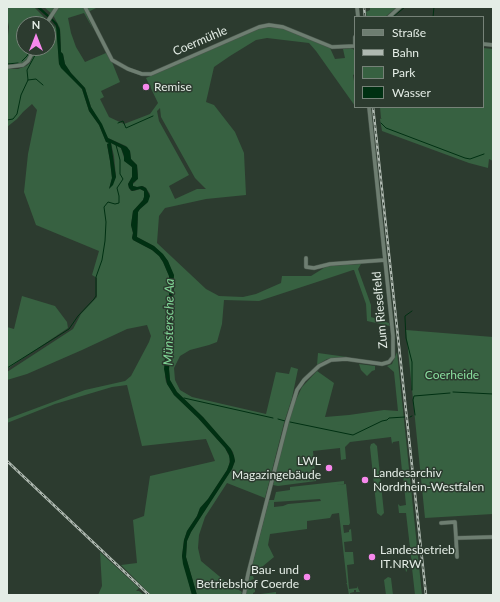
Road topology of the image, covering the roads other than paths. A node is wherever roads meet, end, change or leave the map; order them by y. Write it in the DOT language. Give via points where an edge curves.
graph roads {
  1 [pos="57,7"];
  2 [pos="84,7"];
  3 [pos="400,7"];
  4 [pos="51,16"];
  5 [pos="389,16"];
  6 [pos="354,46"];
  7 [pos="31,56"];
  8 [pos="7,67"];
  9 [pos="369,108"];
  10 [pos="306,258"];
  11 [pos="385,260"];
  12 [pos="441,523"];
  13 [pos="493,537"];
  14 [pos="456,538"];
  15 [pos="457,557"];
  16 [pos="244,595"];
  1 -- 4 [label="street"];
  2 -- 6 [label="street, Coermühle" via="112,60 142,74 150,74 269,25 276,25 332,47"];
  3 -- 5 [label="street"];
  7 -- 8 [label="street" via="23,65"];
  9 -- 11 [label="street, Zum Rieselfeld"];
  10 -- 11 [label="street" via="306,266 314,268 330,264"];
  11 -- 16 [label="street, Zum Rieselfeld" via="393,357 389,362 382,364 341,359 327,361 313,371 297,390 285,428"];
  12 -- 14 [label="street" via="455,522"];
  13 -- 14 [label="street"];
  14 -- 15 [label="street"];
}
